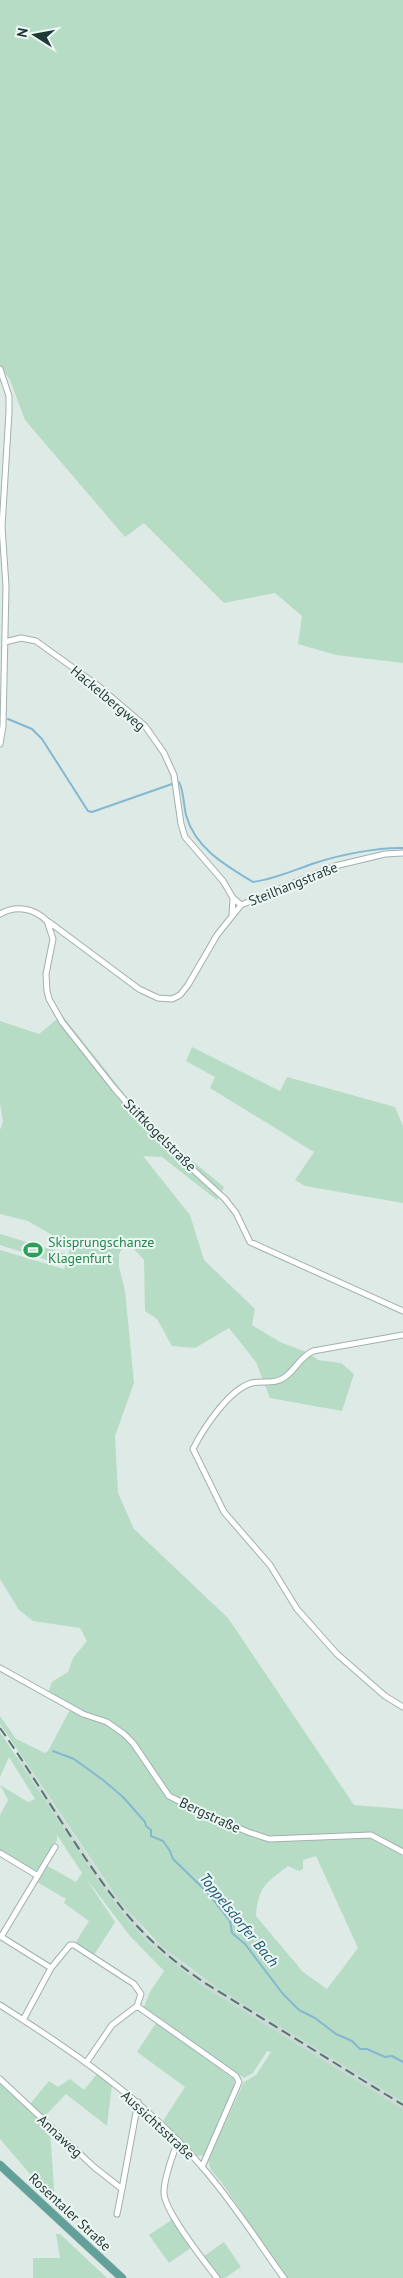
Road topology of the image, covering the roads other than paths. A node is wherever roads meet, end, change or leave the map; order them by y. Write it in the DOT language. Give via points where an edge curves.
graph roads {
  1 [pos="0,369"];
  2 [pos="5,642"];
  3 [pos="0,744"];
  4 [pos="403,853"];
  5 [pos="233,898"];
  6 [pos="241,905"];
  7 [pos="0,913"];
  8 [pos="232,915"];
  9 [pos="46,920"];
  10 [pos="403,1311"];
  11 [pos="403,1334"];
  12 [pos="0,1668"];
  13 [pos="403,1707"];
  14 [pos="55,1847"];
  15 [pos="403,1852"];
  16 [pos="0,1853"];
  17 [pos="38,1876"];
  18 [pos="1,1937"];
  19 [pos="51,1968"];
  20 [pos="0,2006"];
  21 [pos="137,2006"];
  22 [pos="23,2020"];
  23 [pos="86,2063"];
  24 [pos="0,2079"];
  25 [pos="138,2102"];
  26 [pos="178,2140"];
  27 [pos="0,2165"];
  28 [pos="202,2167"];
  29 [pos="122,2189"];
  30 [pos="117,2214"];
  31 [pos="122,2278"];
  32 [pos="217,2278"];
  33 [pos="284,2278"];
  1 -- 2 [label="street" via="9,412 2,527"];
  2 -- 3 [label="street"];
  2 -- 5 [label="street, Hackelbergweg" via="21,638 36,641 97,685 145,726 164,753 174,775 185,837"];
  4 -- 6 [label="street, Steilhangstraße" via="335,866"];
  5 -- 6 [label="street, Hackelbergweg"];
  5 -- 8 [label="street"];
  6 -- 8 [label="street, Steilhangstraße"];
  7 -- 9 [label="street" via="12,908 27,909"];
  8 -- 9 [label="street, Steilhangstraße" via="188,985 180,995 168,1000 132,984"];
  9 -- 10 [label="street, Stiftkogelstraße" via="53,939 46,991 62,1022 153,1133 225,1198 250,1242"];
  11 -- 13 [label="street" via="313,1351 302,1357 285,1377 277,1381 252,1383 239,1390 210,1421 193,1449 224,1512 270,1566 297,1609 338,1654 385,1696"];
  12 -- 15 [label="street, Bergstraße" via="83,1714 107,1722 133,1743 169,1796 195,1809 269,1839 371,1835"];
  14 -- 17 [label="street"];
  16 -- 17 [label="street"];
  17 -- 18 [label="street"];
  18 -- 19 [label="street"];
  19 -- 21 [label="street" via="70,1945 74,1945 140,1990 141,1999"];
  19 -- 22 [label="street"];
  20 -- 22 [label="street, Aussichtsstraße"];
  21 -- 23 [label="street" via="112,2025"];
  21 -- 28 [label="street" via="236,2076 239,2082"];
  22 -- 23 [label="street, Aussichtsstraße"];
  23 -- 25 [label="street, Aussichtsstraße"];
  24 -- 29 [label="street, Annaweg"];
  25 -- 26 [label="street, Aussichtsstraße"];
  25 -- 29 [label="street"];
  26 -- 28 [label="street, Aussichtsstraße"];
  26 -- 32 [label="street" via="164,2199"];
  27 -- 31 [label="main road, Rosentaler Straße"];
  28 -- 33 [label="street, Aussichtsstraße"];
  29 -- 30 [label="street"];
}
